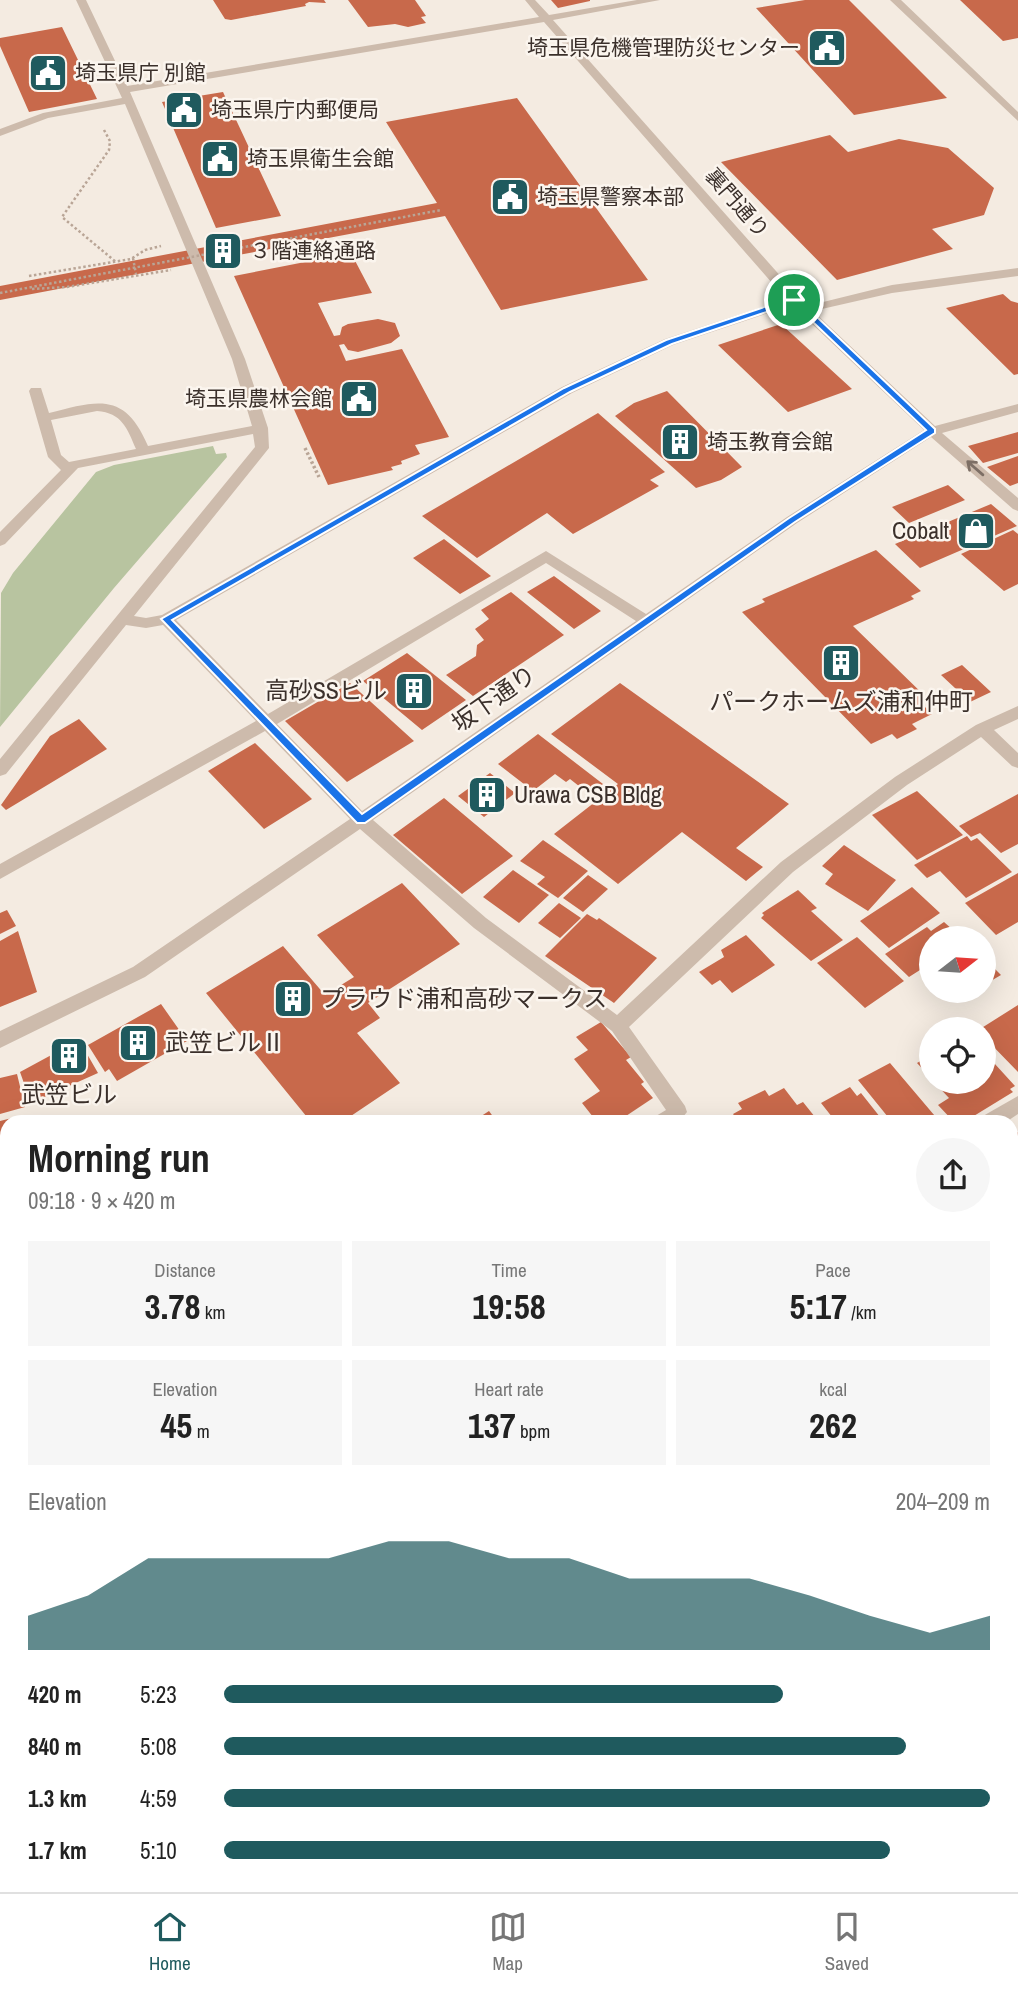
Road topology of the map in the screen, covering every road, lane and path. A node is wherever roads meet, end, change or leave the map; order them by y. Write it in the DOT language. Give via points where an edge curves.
graph roads {
  1 [pos="82,0"];
  2 [pos="530,0"];
  3 [pos="655,0"];
  4 [pos="895,0"];
  5 [pos="547,20"];
  6 [pos="127,95"];
  7 [pos="1018,102"];
  8 [pos="1004,104"];
  9 [pos="1018,118"];
  10 [pos="101,125"];
  11 [pos="0,133"];
  12 [pos="441,210"];
  13 [pos="172,244"];
  14 [pos="133,257"];
  15 [pos="116,262"];
  16 [pos="182,269"];
  17 [pos="1018,272"];
  18 [pos="136,274"];
  19 [pos="29,276"];
  20 [pos="32,289"];
  21 [pos="0,293"];
  22 [pos="799,305"];
  23 [pos="36,391"];
  24 [pos="1018,408"];
  25 [pos="44,418"];
  26 [pos="261,428"];
  27 [pos="932,431"];
  28 [pos="305,449"];
  29 [pos="143,450"];
  30 [pos="68,469"];
  31 [pos="319,477"];
  32 [pos="1018,506"];
  33 [pos="0,541"];
  34 [pos="166,619"];
  35 [pos="125,620"];
  36 [pos="646,621"];
  37 [pos="1018,712"];
  38 [pos="266,723"];
  39 [pos="982,729"];
  40 [pos="1018,762"];
  41 [pos="0,769"];
  42 [pos="361,820"];
  43 [pos="0,872"];
  44 [pos="618,1026"];
  45 [pos="0,1040"];
  46 [pos="1018,1104"];
  47 [pos="674,1115"];
  48 [pos="1001,1115"];
  1 -- 6 [label="street"];
  2 -- 5 [label="street, 裏門通り"];
  3 -- 5 [label="street"];
  4 -- 8 [label="street"];
  5 -- 6 [label="street"];
  5 -- 22 [label="street, 裏門通り"];
  6 -- 11 [label="street" via="32,119"];
  6 -- 26 [label="street" via="190,240"];
  7 -- 8 [label="street"];
  8 -- 9 [label="street"];
  10 -- 15 [label="path" via="111,144 109,154 62,217"];
  12 -- 21 [label="path, bridge"];
  13 -- 14 [label="path"];
  14 -- 15 [label="path"];
  14 -- 18 [label="path"];
  15 -- 19 [label="path"];
  16 -- 18 [label="path"];
  17 -- 22 [label="street"];
  18 -- 20 [label="path" via="74,288"];
  22 -- 27 [label="street, 裏門通り"];
  22 -- 34 [label="street" via="669,342 567,390"];
  23 -- 25 [label="street"];
  24 -- 27 [label="street, 坂下通り"];
  25 -- 29 [label="street" via="114,409 126,416"];
  25 -- 30 [label="street" via="55,457"];
  26 -- 29 [label="street"];
  26 -- 35 [label="street" via="262,448"];
  32 -- 27 [label="street, 裏門通り, one-way"];
  27 -- 36 [label="street, 坂下通り"];
  28 -- 31 [label="path"];
  29 -- 30 [label="street" via="84,461"];
  30 -- 33 [label="street"];
  34 -- 35 [label="street" via="146,623"];
  34 -- 38 [label="street"];
  35 -- 41 [label="street"];
  36 -- 38 [label="street" via="546,556"];
  36 -- 42 [label="street, 坂下通り"];
  37 -- 39 [label="street"];
  38 -- 42 [label="street"];
  38 -- 43 [label="street"];
  39 -- 40 [label="street"];
  39 -- 44 [label="street" via="901,781 787,867"];
  42 -- 44 [label="street" via="480,923"];
  42 -- 45 [label="street, 坂下通り" via="139,972"];
  44 -- 47 [label="street"];
  46 -- 48 [label="street"];
}
